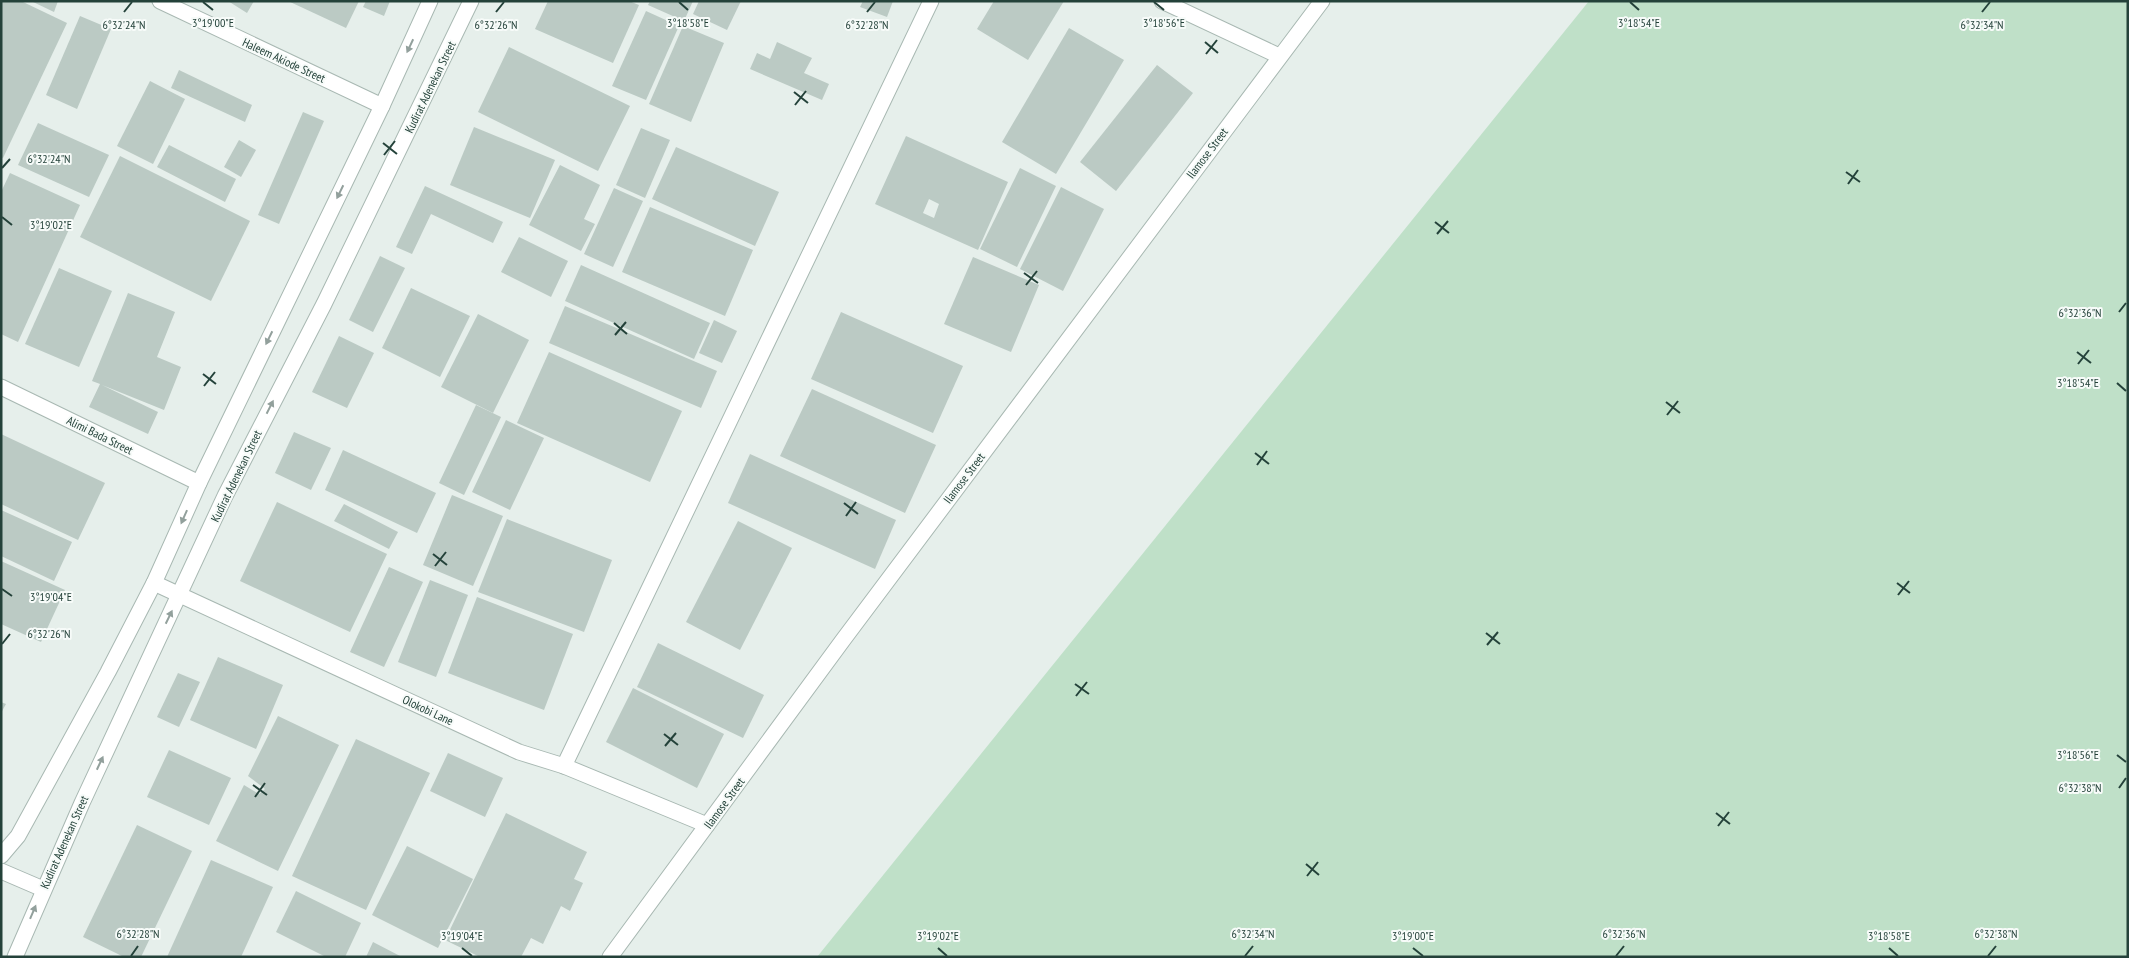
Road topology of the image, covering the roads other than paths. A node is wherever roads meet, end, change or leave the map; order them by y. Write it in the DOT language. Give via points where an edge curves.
graph roads {
  1 [pos="160,1"];
  2 [pos="430,1"];
  3 [pos="471,1"];
  4 [pos="931,1"];
  5 [pos="1162,1"];
  6 [pos="1322,1"];
  7 [pos="1279,56"];
  8 [pos="382,106"];
  9 [pos="1,387"];
  10 [pos="199,483"];
  11 [pos="154,583"];
  12 [pos="179,596"];
  13 [pos="564,766"];
  14 [pos="708,825"];
  15 [pos="1,856"];
  16 [pos="1,872"];
  17 [pos="43,889"];
  18 [pos="16,956"];
  19 [pos="610,957"];
  1 -- 8 [label="street, Haleem Akiode Street"];
  2 -- 8 [label="street, one-way"];
  12 -- 3 [label="street, Kudirat Adenekan Street, one-way" via="224,496 324,304"];
  4 -- 13 [label="street"];
  5 -- 7 [label="street"];
  6 -- 7 [label="street, Ilamose Street"];
  7 -- 14 [label="street, Ilamose Street"];
  8 -- 10 [label="street, one-way"];
  9 -- 10 [label="street, Alimi Bada Street"];
  10 -- 11 [label="street, one-way"];
  11 -- 12 [label="street, Olokobi Lane"];
  11 -- 15 [label="street" via="18,836"];
  12 -- 13 [label="street, Olokobi Lane" via="519,752"];
  17 -- 12 [label="street, Kudirat Adenekan Street, one-way"];
  13 -- 14 [label="street, Olokobi Lane"];
  14 -- 19 [label="street, Ilamose Street"];
  16 -- 17 [label="street"];
  18 -- 17 [label="street, Kudirat Adenekan Street, one-way"];
}
